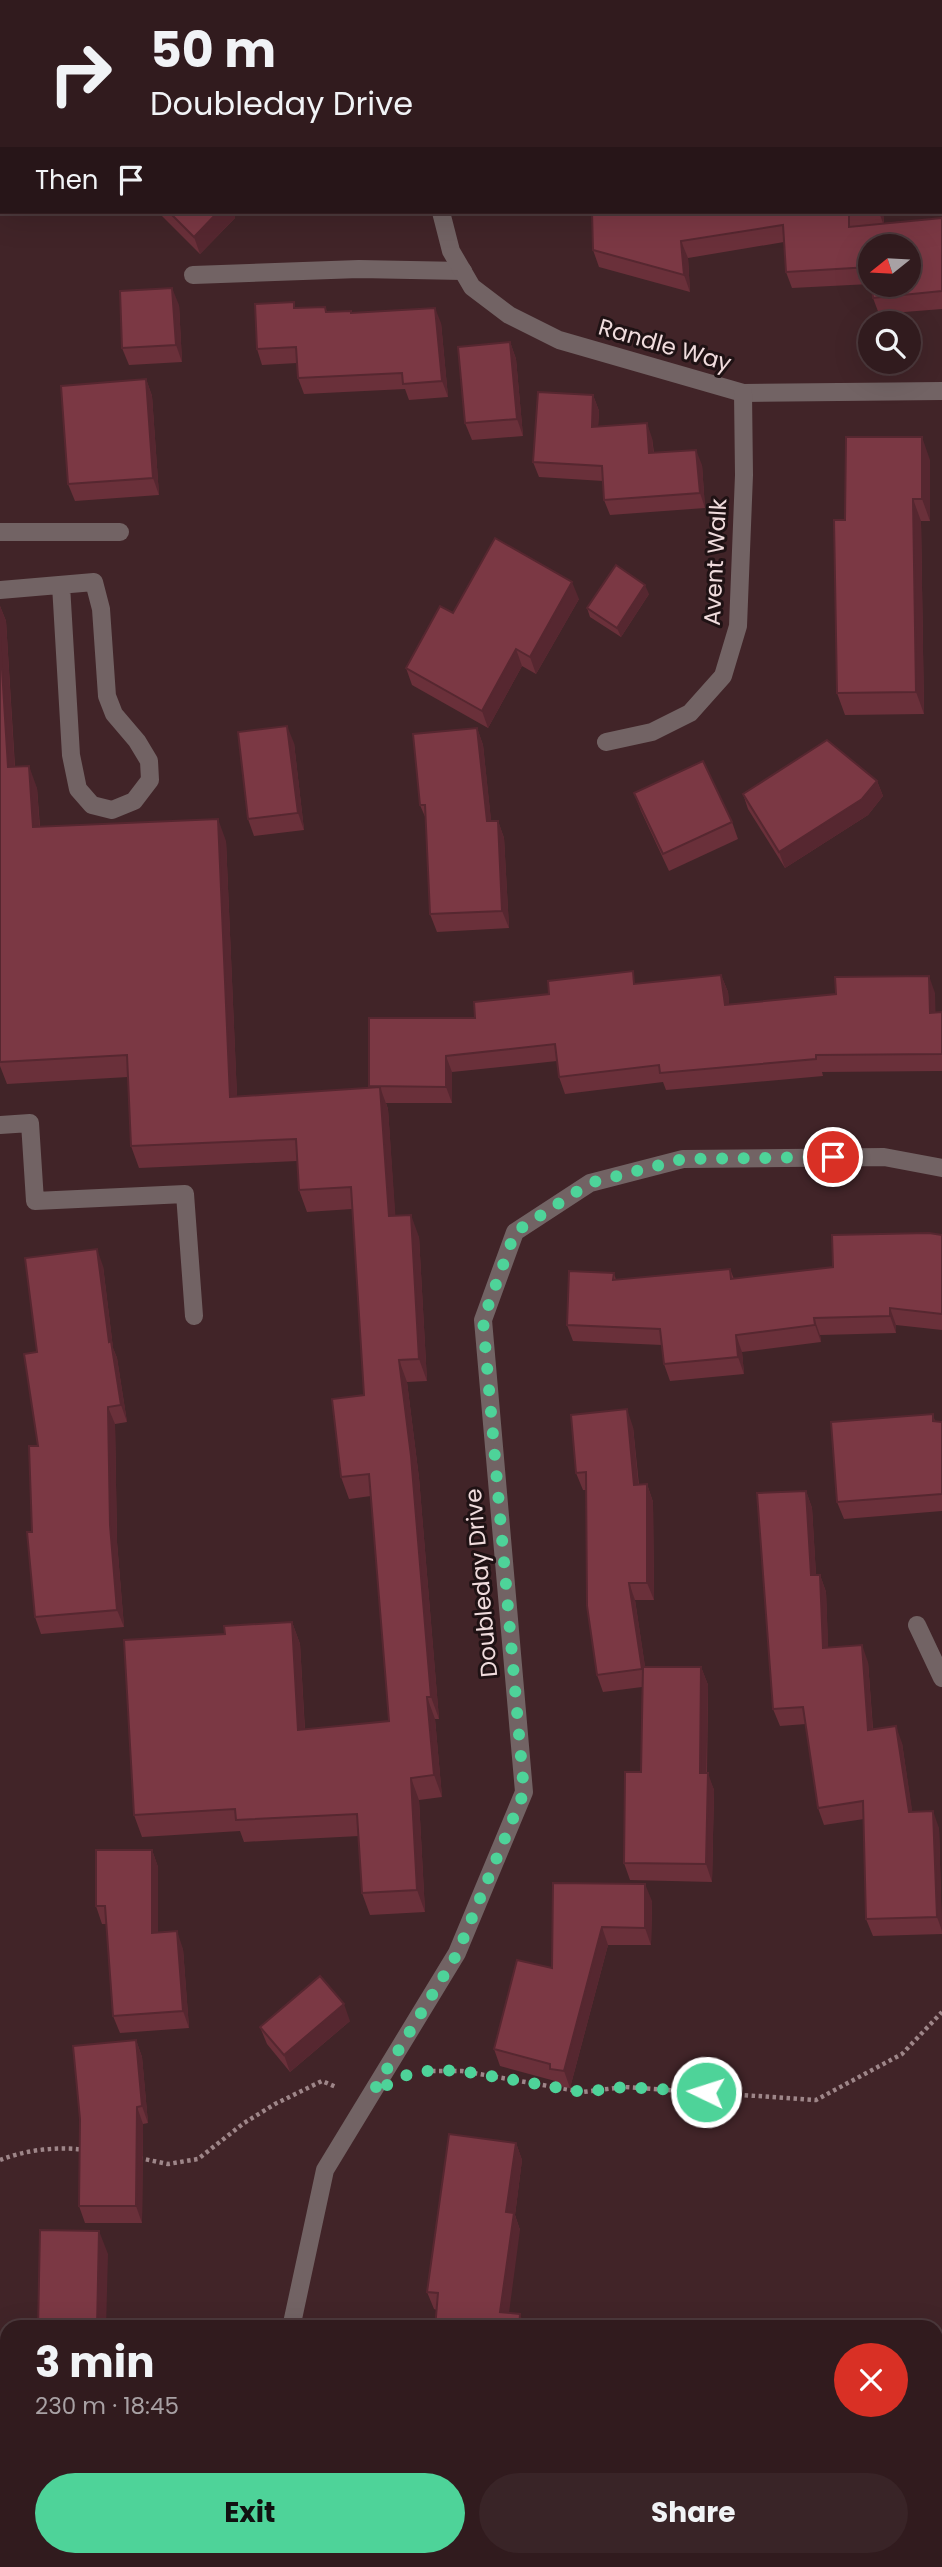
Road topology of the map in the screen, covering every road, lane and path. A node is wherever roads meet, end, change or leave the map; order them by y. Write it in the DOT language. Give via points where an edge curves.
graph roads {
  1 [pos="442,214"];
  2 [pos="463,271"];
  3 [pos="194,275"];
  4 [pos="942,391"];
  5 [pos="743,393"];
  6 [pos="0,532"];
  7 [pos="120,532"];
  8 [pos="61,585"];
  9 [pos="0,590"];
  10 [pos="606,742"];
  11 [pos="0,1125"];
  12 [pos="942,1168"];
  13 [pos="194,1316"];
  14 [pos="917,1625"];
  15 [pos="942,1678"];
  16 [pos="942,2012"];
  17 [pos="370,2096"];
  18 [pos="97,2152"];
  19 [pos="130,2157"];
  20 [pos="0,2160"];
  21 [pos="293,2320"];
  1 -- 2 [label="street, Randle Way" via="451,251"];
  2 -- 3 [label="street" via="359,269"];
  2 -- 5 [label="street, Randle Way" via="472,287 509,315 559,340"];
  4 -- 5 [label="street, Randle Way"];
  5 -- 10 [label="street, Avent Walk" via="738,626 723,676 690,713 652,732"];
  6 -- 7 [label="street"];
  8 -- 8 [label="street" via="94,582 101,609 107,696 114,714 149,761 150,780 134,801 113,810 92,805 78,789 71,755"];
  8 -- 9 [label="street"];
  11 -- 13 [label="street" via="30,1123 35,1201 185,1194"];
  12 -- 17 [label="street, Doubleday Drive" via="884,1157 683,1159 590,1183 515,1232 483,1320 524,1792 457,1954"];
  14 -- 15 [label="street"];
  16 -- 17 [label="path" via="902,2054 816,2099 624,2087 583,2092 432,2070 407,2075"];
  17 -- 19 [label="path" via="322,2081 254,2117 198,2159 168,2164"];
  17 -- 21 [label="street, Doubleday Drive" via="325,2170"];
  18 -- 20 [label="path" via="16,2153"];
}
